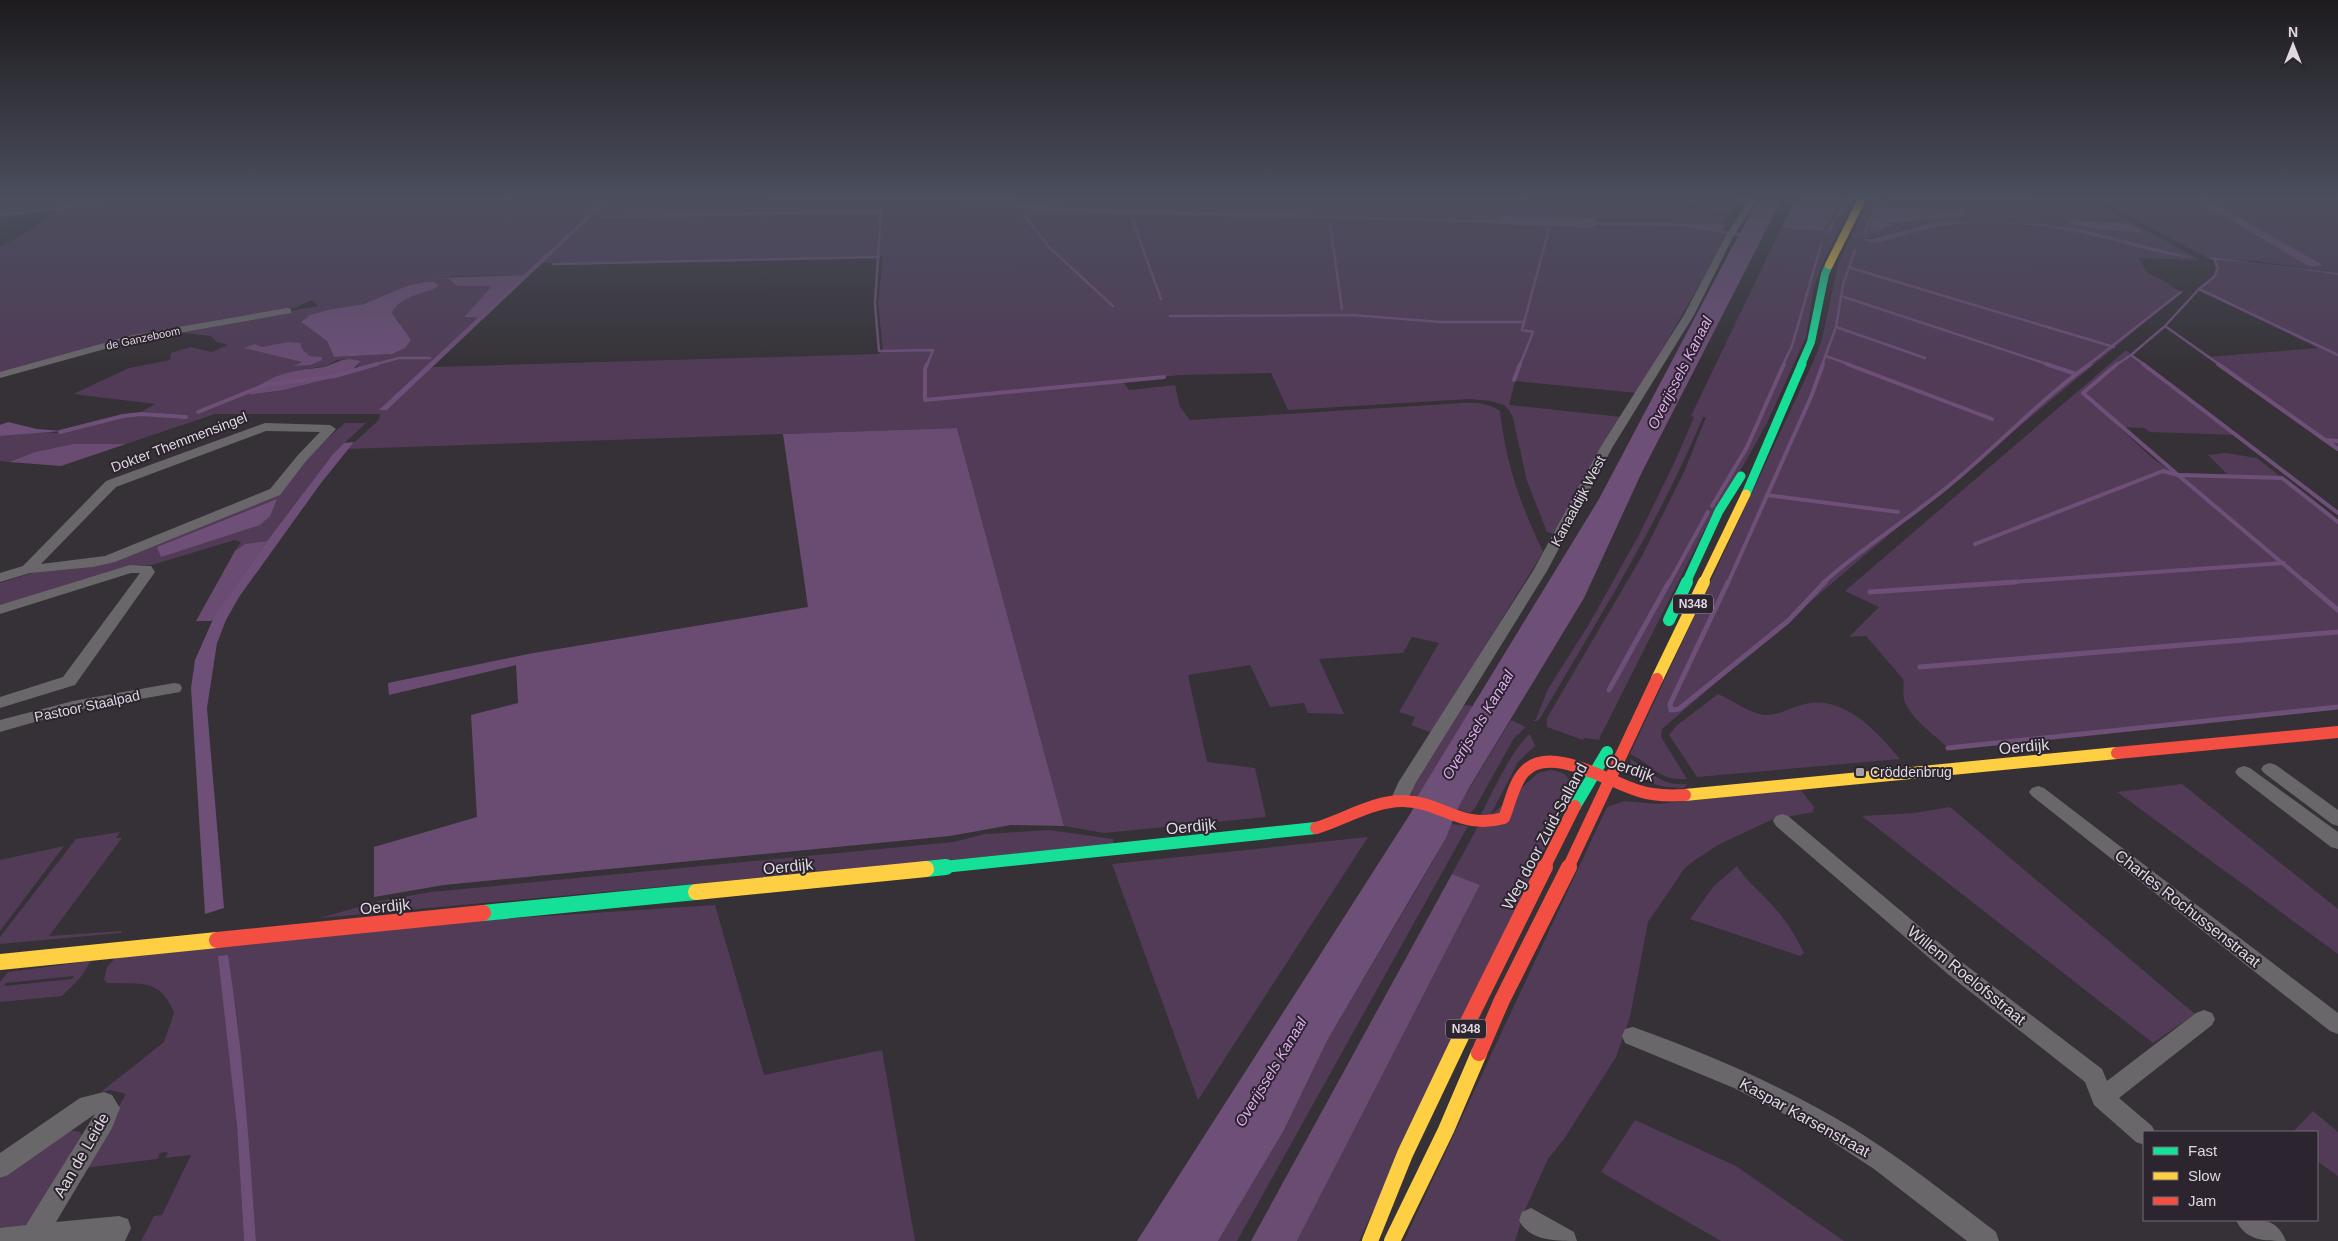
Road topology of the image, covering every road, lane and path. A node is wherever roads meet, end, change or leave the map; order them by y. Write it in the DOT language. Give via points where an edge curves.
graph roads {
  1 [pos="1719,257"];
  2 [pos="1833,257"];
  3 [pos="288,311"];
  4 [pos="0,376"];
  5 [pos="1776,428"];
  6 [pos="28,569"];
  7 [pos="0,578"];
  8 [pos="0,610"];
  9 [pos="1664,630"];
  10 [pos="174,688"];
  11 [pos="0,704"];
  12 [pos="0,726"];
  13 [pos="2338,732"];
  14 [pos="1612,742"];
  15 [pos="2270,769"];
  16 [pos="2244,772"];
  17 [pos="1595,773"];
  18 [pos="1609,779"];
  19 [pos="2038,792"];
  20 [pos="1407,802"];
  21 [pos="2338,820"];
  22 [pos="1782,821"];
  23 [pos="2338,842"];
  24 [pos="0,962"];
  25 [pos="2204,1019"];
  26 [pos="2338,1025"];
  27 [pos="1633,1036"];
  28 [pos="2102,1098"];
  29 [pos="2143,1133"];
  30 [pos="0,1167"];
  31 [pos="1531,1220"];
  32 [pos="2249,1221"];
  33 [pos="33,1237"];
  34 [pos="0,1240"];
  35 [pos="112,1241"];
  36 [pos="1370,1241"];
  37 [pos="1392,1241"];
  38 [pos="1564,1241"];
  39 [pos="1987,1241"];
  40 [pos="2274,1241"];
  1 -- 20 [label="street, Kanaaldijk West" via="1689,315 1606,448 1540,571 1407,783"];
  2 -- 5 [label="main road, N348" via="1825,274 1811,342"];
  3 -- 4 [label="street, de Ganzeboom" via="133,338"];
  5 -- 9 [label="main road, N348" via="1719,511"];
  5 -- 18 [label="main road, N348"];
  6 -- 6 [label="street, Dokter Themmensingel" via="119,480 265,427 330,429 275,492 110,559"];
  6 -- 7 [label="street"];
  8 -- 11 [label="street" via="123,571 139,568 148,572 69,681"];
  10 -- 12 [label="street, Pastoor Staalpad" via="73,706"];
  13 -- 18 [label="main road, Oerdijk" via="1673,796 1648,793"];
  14 -- 17 [label="main road, Weg door Zuid-Salland / N348"];
  15 -- 21 [label="street"];
  16 -- 23 [label="street"];
  17 -- 18 [label="main road, Oerdijk"];
  17 -- 20 [label="main road, Oerdijk" via="1553,761 1535,763 1524,771 1504,818 1499,821 1478,823"];
  17 -- 36 [label="main road, Weg door Zuid-Salland / N348" via="1568,819 1413,1137"];
  18 -- 37 [label="main road, N348" via="1502,1000 1446,1130"];
  19 -- 26 [label="street, Charles Rochussenstraat"];
  20 -- 24 [label="main road, Oerdijk" via="1391,802 1304,831"];
  22 -- 28 [label="street, Willem Roelofsstraat" via="1956,969 2094,1076"];
  25 -- 28 [label="street"];
  27 -- 39 [label="street, Kaspar Karsenstraat" via="1736,1079 1844,1136 1899,1173"];
  28 -- 29 [label="street, Willem Roelofsstraat"];
  30 -- 33 [label="street, Aan de Leide" via="88,1105 104,1102 110,1108"];
  31 -- 38 [label="street"];
  32 -- 40 [label="street"];
  33 -- 34 [label="street"];
  33 -- 35 [label="street" via="119,1228"];
}
